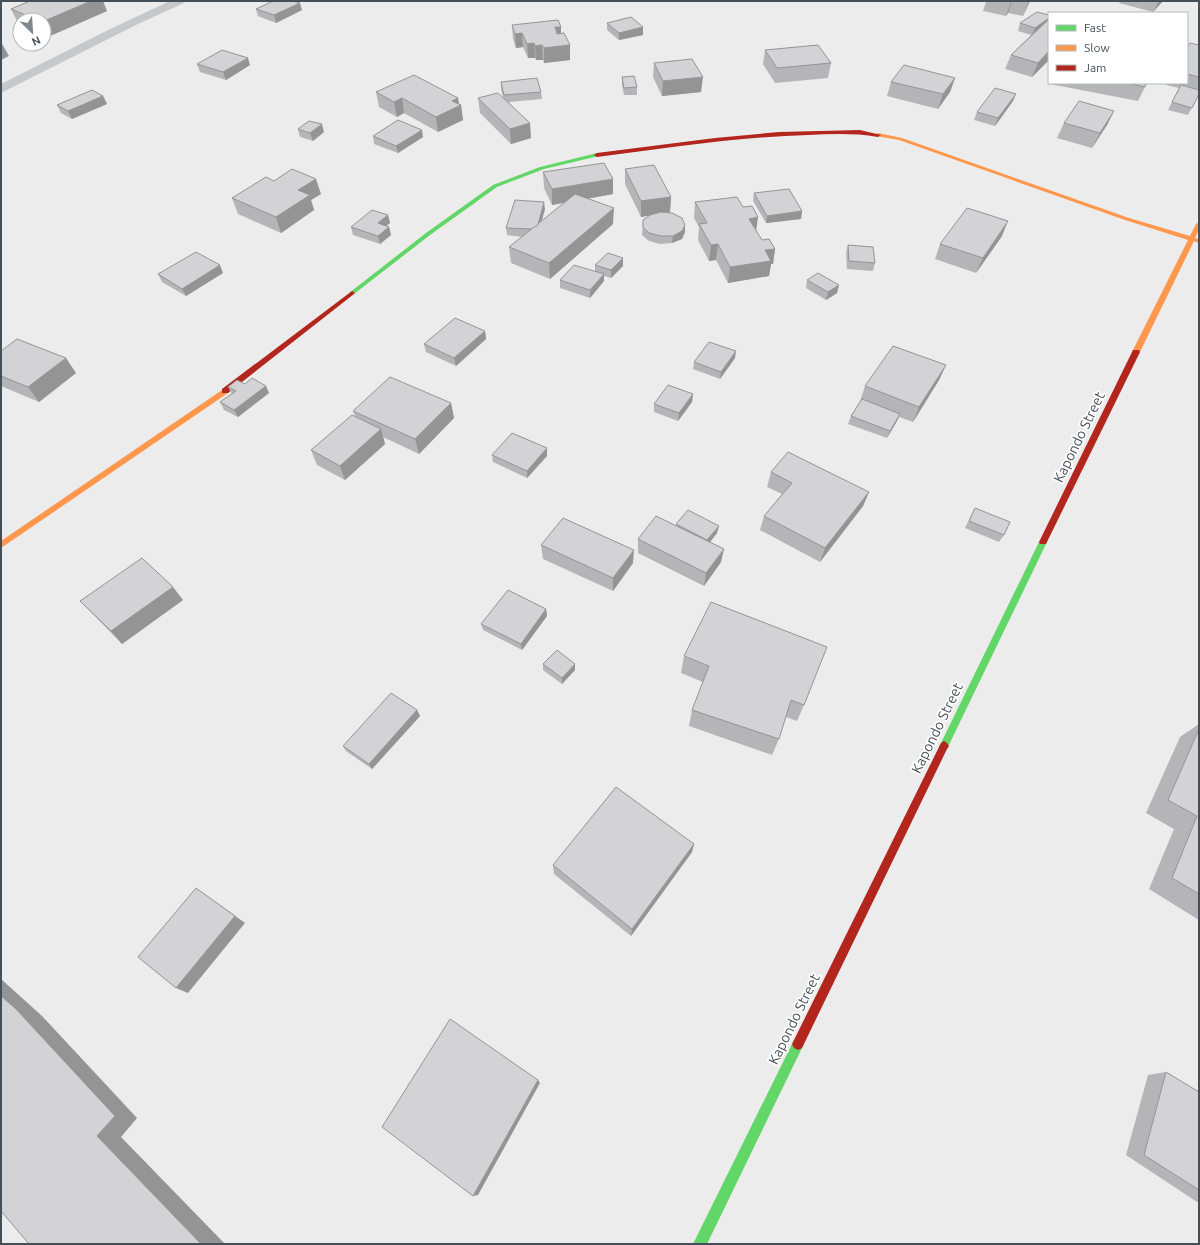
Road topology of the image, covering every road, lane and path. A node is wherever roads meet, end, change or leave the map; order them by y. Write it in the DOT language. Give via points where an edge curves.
graph roads {
  1 [pos="180,1"];
  2 [pos="1,90"];
  3 [pos="1199,224"];
  4 [pos="1195,240"];
  5 [pos="1,545"];
  6 [pos="700,1244"];
  1 -- 2 [label="street" via="109,32"];
  3 -- 4 [label="street, Kapondo Street"];
  4 -- 5 [label="street" via="1127,219 900,139 860,132 779,134 715,140 599,155 542,168 494,186 221,394"];
  4 -- 6 [label="street, Kapondo Street"];
}
